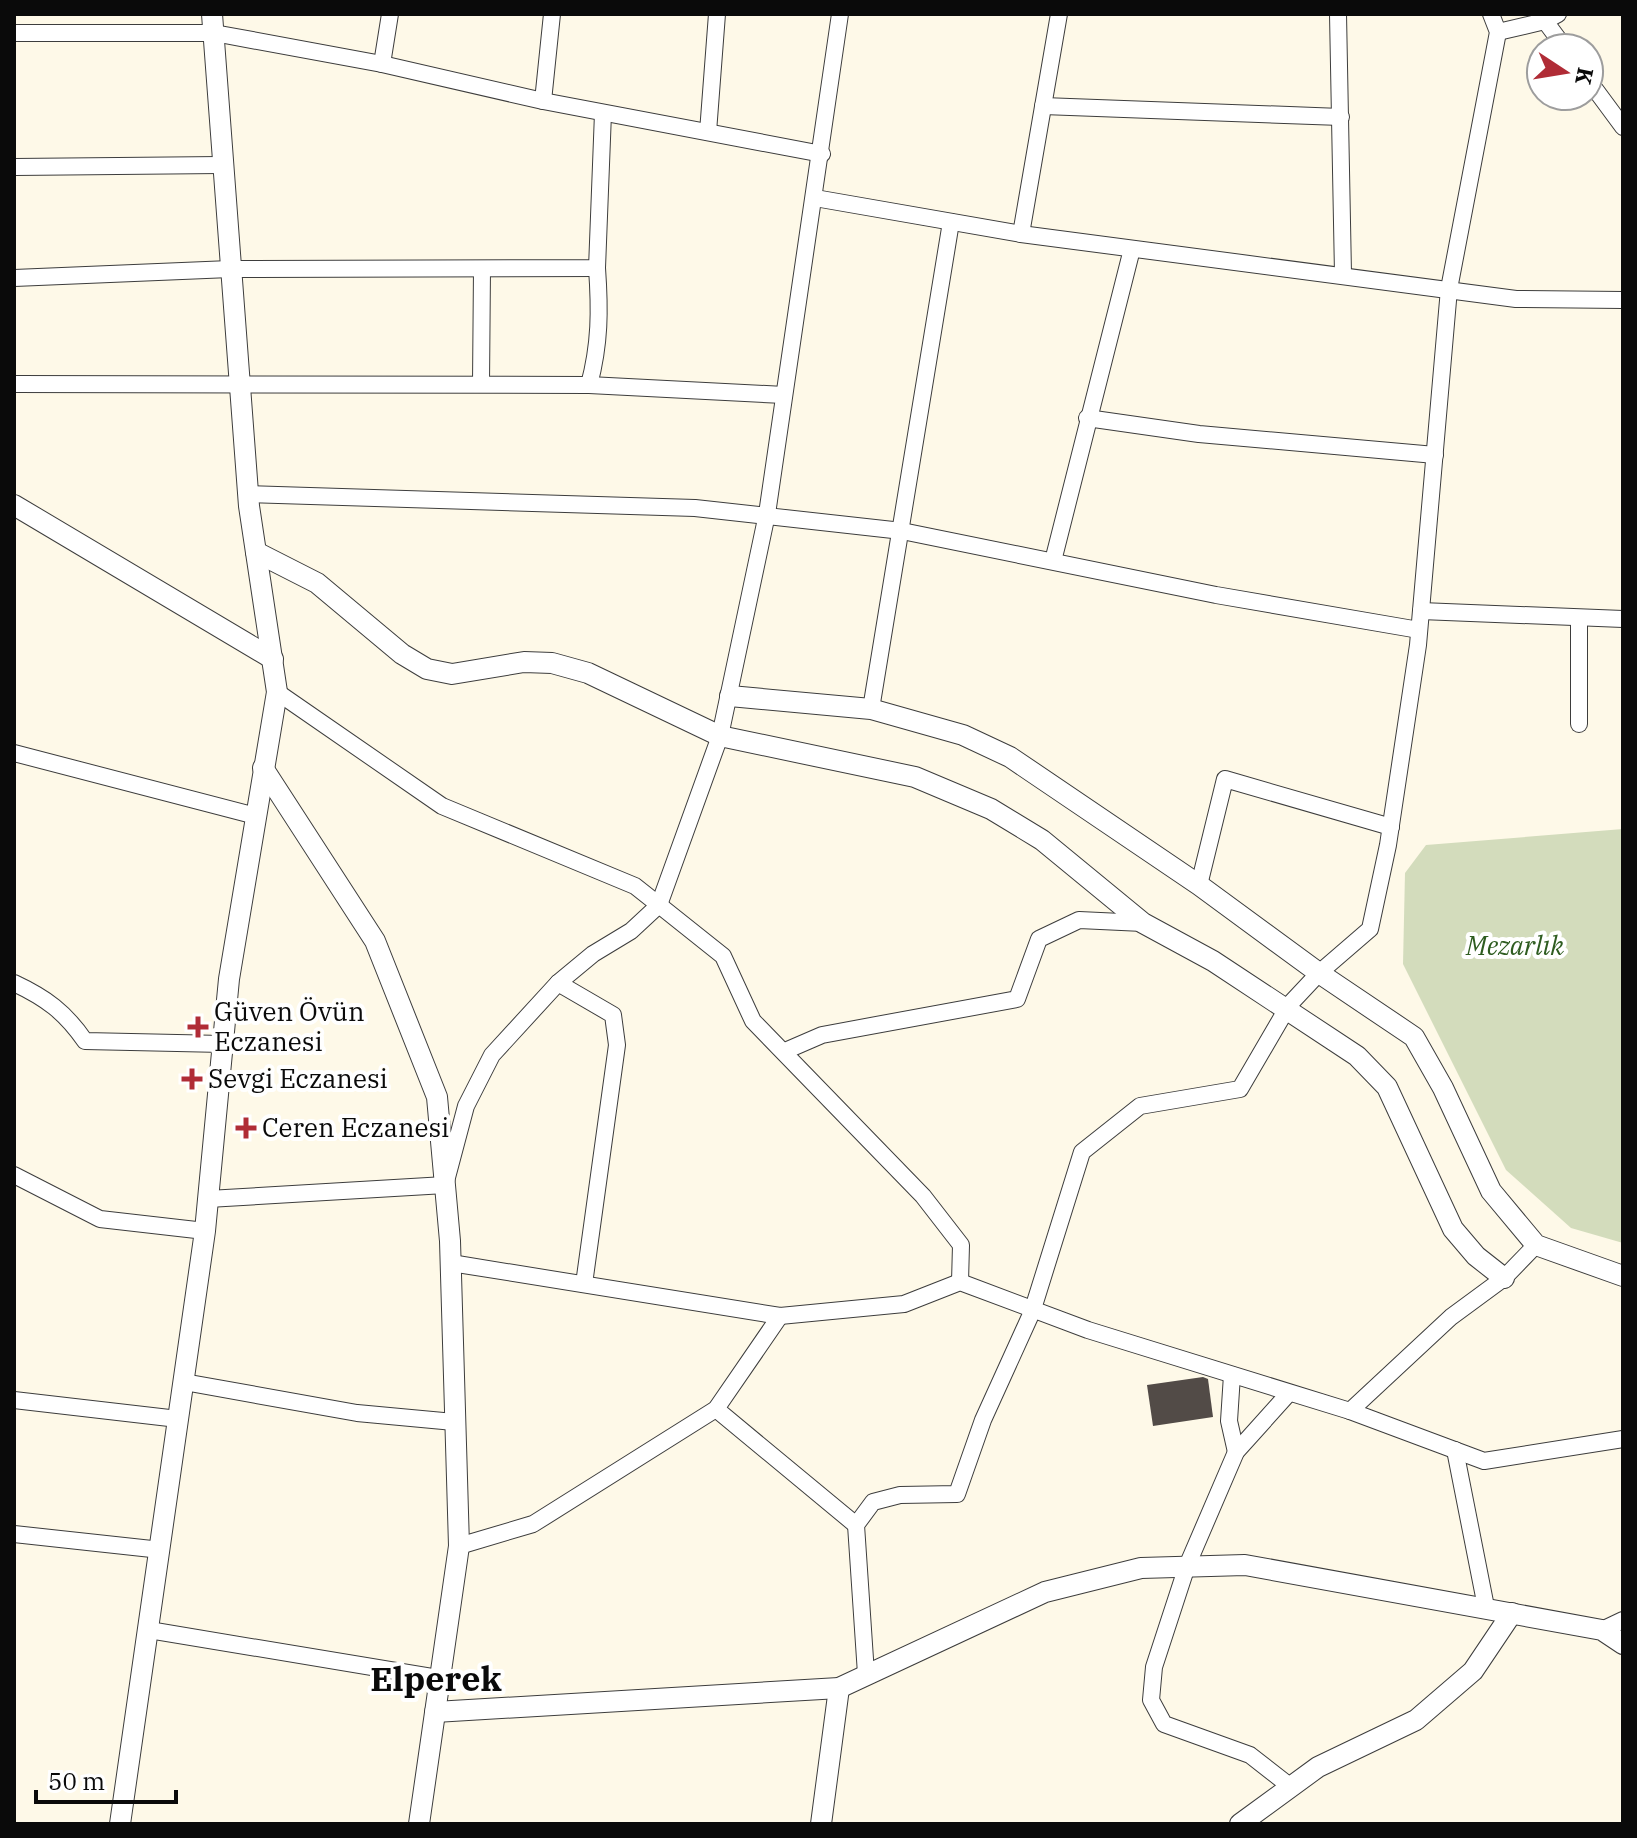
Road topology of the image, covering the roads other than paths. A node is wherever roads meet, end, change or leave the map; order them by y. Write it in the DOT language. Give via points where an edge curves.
graph roads {
  1 [pos="390,14"];
  2 [pos="552,14"];
  3 [pos="717,14"];
  4 [pos="840,14"];
  5 [pos="1059,14"];
  6 [pos="1338,14"];
  7 [pos="1491,14"];
  8 [pos="1552,18"];
  9 [pos="213,24"];
  10 [pos="1498,32"];
  11 [pos="14,33"];
  12 [pos="382,64"];
  13 [pos="543,101"];
  14 [pos="1605,103"];
  15 [pos="1043,106"];
  16 [pos="603,113"];
  17 [pos="1341,117"];
  18 [pos="1623,127"];
  19 [pos="708,132"];
  20 [pos="822,154"];
  21 [pos="221,165"];
  22 [pos="14,167"];
  23 [pos="815,198"];
  24 [pos="951,222"];
  25 [pos="1021,234"];
  26 [pos="1132,249"];
  27 [pos="597,268"];
  28 [pos="230,269"];
  29 [pos="482,269"];
  30 [pos="1343,274"];
  31 [pos="14,278"];
  32 [pos="1449,289"];
  33 [pos="1623,300"];
  34 [pos="239,382"];
  35 [pos="481,383"];
  36 [pos="14,384"];
  37 [pos="589,385"];
  38 [pos="784,395"];
  39 [pos="1087,418"];
  40 [pos="1435,455"];
  41 [pos="248,494"];
  42 [pos="14,505"];
  43 [pos="767,514"];
  44 [pos="902,531"];
  45 [pos="256,552"];
  46 [pos="1053,561"];
  47 [pos="1421,611"];
  48 [pos="1579,619"];
  49 [pos="1623,619"];
  50 [pos="1419,630"];
  51 [pos="273,659"];
  52 [pos="277,692"];
  53 [pos="730,696"];
  54 [pos="871,709"];
  55 [pos="1579,724"];
  56 [pos="720,736"];
  57 [pos="14,753"];
  58 [pos="263,768"];
  59 [pos="256,816"];
  60 [pos="1391,827"];
  61 [pos="1199,885"];
  62 [pos="659,905"];
  63 [pos="1143,923"];
  64 [pos="1319,973"];
  65 [pos="14,983"];
  66 [pos="558,983"];
  67 [pos="1286,1009"];
  68 [pos="223,1044"];
  69 [pos="785,1051"];
  70 [pos="14,1175"];
  71 [pos="445,1185"];
  72 [pos="208,1199"];
  73 [pos="205,1231"];
  74 [pos="1536,1245"];
  75 [pos="451,1263"];
  76 [pos="1623,1276"];
  77 [pos="1504,1278"];
  78 [pos="960,1282"];
  79 [pos="584,1284"];
  80 [pos="1032,1312"];
  81 [pos="780,1316"];
  82 [pos="1232,1375"];
  83 [pos="184,1382"];
  84 [pos="1289,1393"];
  85 [pos="14,1400"];
  86 [pos="716,1409"];
  87 [pos="1350,1411"];
  88 [pos="178,1419"];
  89 [pos="454,1422"];
  90 [pos="1623,1439"];
  91 [pos="1455,1450"];
  92 [pos="1236,1452"];
  93 [pos="856,1525"];
  94 [pos="14,1534"];
  95 [pos="459,1546"];
  96 [pos="161,1550"];
  97 [pos="1187,1566"];
  98 [pos="1486,1607"];
  99 [pos="1512,1613"];
  100 [pos="1623,1620"];
  101 [pos="149,1630"];
  102 [pos="1602,1630"];
  103 [pos="1623,1644"];
  104 [pos="866,1674"];
  105 [pos="438,1678"];
  106 [pos="839,1688"];
  107 [pos="435,1712"];
  108 [pos="1291,1787"];
  109 [pos="120,1824"];
  110 [pos="419,1824"];
  111 [pos="821,1824"];
  112 [pos="1240,1824"];
  1 -- 12 [label="street"];
  2 -- 13 [label="street"];
  3 -- 19 [label="street"];
  4 -- 20 [label="street"];
  5 -- 15 [label="street"];
  6 -- 17 [label="street"];
  7 -- 10 [label="street"];
  8 -- 10 [label="street"];
  9 -- 11 [label="street"];
  9 -- 12 [label="street"];
  9 -- 21 [label="street"];
  10 -- 32 [label="street"];
  12 -- 13 [label="street"];
  13 -- 16 [label="street"];
  14 -- 18 [label="street"];
  15 -- 17 [label="street"];
  15 -- 25 [label="street"];
  16 -- 19 [label="street"];
  16 -- 27 [label="street"];
  17 -- 30 [label="street"];
  19 -- 20 [label="street"];
  20 -- 23 [label="street"];
  21 -- 22 [label="street"];
  21 -- 28 [label="street"];
  23 -- 24 [label="street"];
  23 -- 38 [label="street"];
  24 -- 25 [label="street"];
  24 -- 44 [label="street"];
  25 -- 26 [label="street"];
  26 -- 30 [label="street"];
  26 -- 39 [label="street"];
  27 -- 29 [label="street"];
  27 -- 37 [label="street" via="599,338"];
  28 -- 29 [label="street"];
  28 -- 31 [label="street"];
  28 -- 34 [label="street"];
  29 -- 35 [label="street"];
  30 -- 32 [label="street"];
  32 -- 33 [label="street" via="1516,299"];
  32 -- 40 [label="street"];
  34 -- 35 [label="street"];
  34 -- 36 [label="street"];
  34 -- 41 [label="street"];
  35 -- 37 [label="street"];
  37 -- 38 [label="street"];
  38 -- 43 [label="street"];
  39 -- 40 [label="street" via="1199,434"];
  39 -- 46 [label="street"];
  40 -- 47 [label="street"];
  41 -- 43 [label="street"];
  41 -- 45 [label="street"];
  42 -- 51 [label="street"];
  43 -- 44 [label="street"];
  43 -- 53 [label="street"];
  44 -- 46 [label="street"];
  44 -- 54 [label="street"];
  45 -- 51 [label="street"];
  45 -- 56 [label="street" via="317,583 427,669 452,674 524,662 552,663 588,673"];
  46 -- 50 [label="street"];
  47 -- 48 [label="street"];
  47 -- 50 [label="street"];
  48 -- 49 [label="street"];
  48 -- 55 [label="street"];
  50 -- 60 [label="street"];
  51 -- 52 [label="street"];
  52 -- 58 [label="street"];
  52 -- 62 [label="street" via="442,806 635,886"];
  53 -- 54 [label="street"];
  53 -- 56 [label="street"];
  54 -- 61 [label="street" via="963,735 1010,757"];
  56 -- 62 [label="street"];
  56 -- 63 [label="street" via="915,777 991,809 1042,840"];
  57 -- 59 [label="street"];
  58 -- 59 [label="street"];
  58 -- 71 [label="street" via="375,941 437,1097"];
  59 -- 68 [label="street"];
  60 -- 61 [label="street" via="1225,779"];
  60 -- 64 [label="street" via="1370,929"];
  61 -- 64 [label="street"];
  62 -- 66 [label="street"];
  62 -- 69 [label="street" via="723,956 753,1021"];
  63 -- 67 [label="street"];
  63 -- 69 [label="street" via="1079,920 1039,939 1017,999 822,1035"];
  64 -- 67 [label="street"];
  64 -- 74 [label="street" via="1414,1037 1491,1191"];
  65 -- 68 [label="street" via="45,997 85,1041"];
  66 -- 71 [label="street" via="492,1055 466,1106"];
  66 -- 79 [label="street" via="613,1015 617,1045"];
  67 -- 77 [label="street" via="1357,1056 1387,1087 1453,1229"];
  67 -- 80 [label="street" via="1240,1089 1140,1106 1082,1152"];
  68 -- 72 [label="street"];
  69 -- 78 [label="street" via="923,1196 961,1245"];
  70 -- 73 [label="street" via="100,1219"];
  71 -- 72 [label="street"];
  71 -- 75 [label="street"];
  72 -- 73 [label="street"];
  73 -- 83 [label="street"];
  74 -- 76 [label="street"];
  74 -- 77 [label="street"];
  75 -- 79 [label="street"];
  75 -- 89 [label="street"];
  77 -- 87 [label="street" via="1451,1317"];
  78 -- 80 [label="street"];
  78 -- 81 [label="street" via="904,1304"];
  79 -- 81 [label="street"];
  80 -- 82 [label="street"];
  80 -- 93 [label="street" via="983,1420 957,1494 900,1495 873,1502"];
  81 -- 86 [label="street"];
  82 -- 84 [label="street"];
  82 -- 92 [label="street" via="1229,1421"];
  83 -- 88 [label="street"];
  83 -- 89 [label="street" via="357,1413"];
  84 -- 87 [label="street"];
  84 -- 92 [label="street"];
  85 -- 88 [label="street"];
  86 -- 93 [label="street"];
  86 -- 95 [label="street" via="533,1524"];
  87 -- 91 [label="street"];
  88 -- 96 [label="street"];
  89 -- 95 [label="street"];
  90 -- 91 [label="street" via="1484,1461"];
  91 -- 98 [label="street"];
  92 -- 97 [label="street"];
  93 -- 104 [label="street"];
  94 -- 96 [label="street"];
  95 -- 105 [label="street"];
  96 -- 101 [label="street"];
  97 -- 98 [label="street" via="1245,1565"];
  97 -- 104 [label="street" via="1141,1568 1045,1592"];
  97 -- 108 [label="street" via="1154,1667 1151,1700 1164,1724 1250,1755"];
  98 -- 99 [label="street"];
  99 -- 102 [label="street"];
  99 -- 108 [label="street" via="1473,1671 1416,1720 1318,1767"];
  100 -- 102 [label="street"];
  101 -- 105 [label="street"];
  101 -- 109 [label="street"];
  102 -- 103 [label="street"];
  104 -- 106 [label="street"];
  105 -- 107 [label="street"];
  106 -- 107 [label="street"];
  106 -- 111 [label="street"];
  107 -- 110 [label="street"];
  108 -- 112 [label="street"];
}
